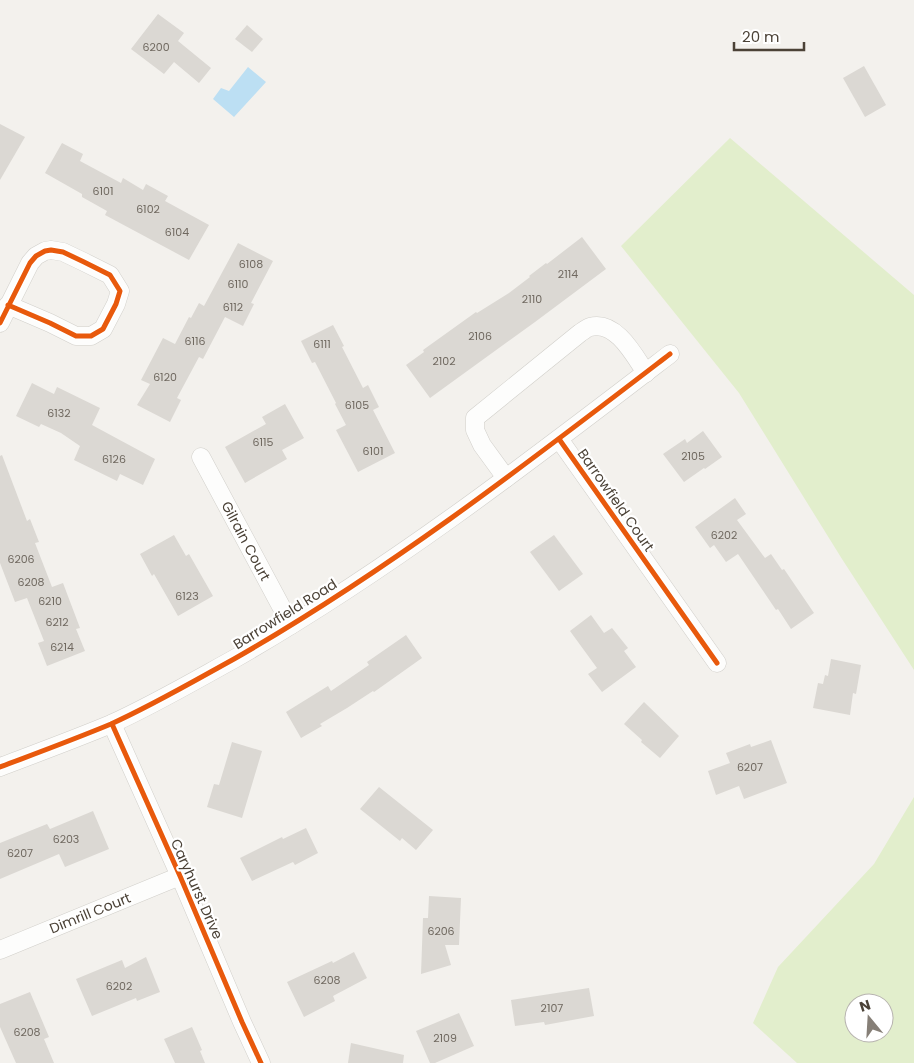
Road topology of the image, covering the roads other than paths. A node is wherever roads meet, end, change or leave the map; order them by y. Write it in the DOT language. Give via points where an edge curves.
graph roads {
  1 [pos="8,305"];
  2 [pos="0,323"];
  3 [pos="670,354"];
  4 [pos="646,373"];
  5 [pos="559,439"];
  6 [pos="201,457"];
  7 [pos="506,478"];
  8 [pos="290,626"];
  9 [pos="717,663"];
  10 [pos="112,724"];
  11 [pos="0,767"];
  12 [pos="180,876"];
  13 [pos="0,950"];
  14 [pos="261,1063"];
  1 -- 1 [label="street" via="76,336 91,336 102,329 120,291 110,275 64,252 51,250 33,259"];
  1 -- 2 [label="street"];
  3 -- 4 [label="street"];
  4 -- 5 [label="street"];
  4 -- 7 [label="street" via="612,330 602,326 590,327 580,333 475,418 475,430 482,445"];
  5 -- 7 [label="street, Barrowfield Road"];
  5 -- 9 [label="street, Barrowfield Court"];
  6 -- 8 [label="street, Gilrain Court"];
  7 -- 8 [label="street, Barrowfield Road" via="402,553"];
  8 -- 10 [label="street, Barrowfield Road" via="190,684"];
  10 -- 11 [label="street, Barrowfield Road"];
  10 -- 12 [label="street, Caryhurst Drive"];
  12 -- 13 [label="street, Dimrill Court"];
  12 -- 14 [label="street, Caryhurst Drive"];
}
